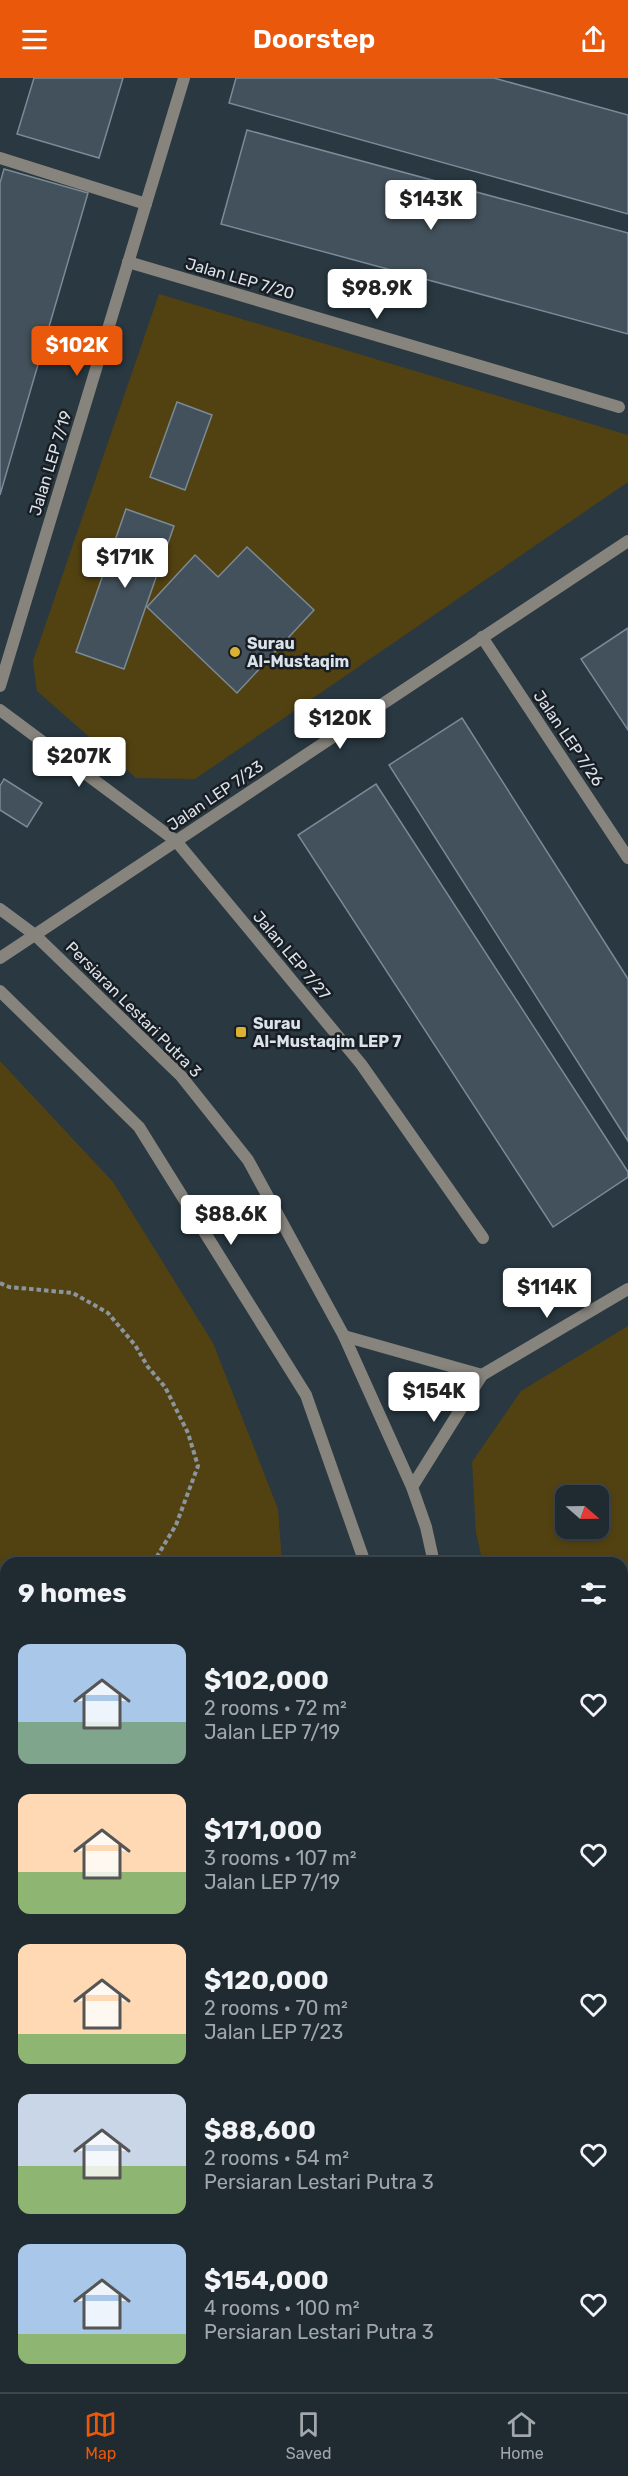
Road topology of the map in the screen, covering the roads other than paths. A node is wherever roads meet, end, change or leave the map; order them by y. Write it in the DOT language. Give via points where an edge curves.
graph roads {
  1 [pos="184,78"];
  2 [pos="0,158"];
  3 [pos="146,204"];
  4 [pos="128,262"];
  5 [pos="619,407"];
  6 [pos="628,540"];
  7 [pos="482,637"];
  8 [pos="0,686"];
  9 [pos="0,710"];
  10 [pos="176,841"];
  11 [pos="628,858"];
  12 [pos="0,909"];
  13 [pos="35,935"];
  14 [pos="0,958"];
  15 [pos="0,991"];
  16 [pos="483,1239"];
  17 [pos="628,1289"];
  18 [pos="344,1336"];
  19 [pos="482,1375"];
  20 [pos="412,1487"];
  21 [pos="363,1557"];
  22 [pos="433,1557"];
  1 -- 3 [label="street, Jalan LEP 7/19"];
  2 -- 3 [label="street"];
  3 -- 4 [label="street, Jalan LEP 7/19"];
  4 -- 5 [label="street, Jalan LEP 7/20"];
  4 -- 8 [label="street, Jalan LEP 7/19"];
  6 -- 7 [label="street, Jalan LEP 7/23"];
  7 -- 10 [label="street, Jalan LEP 7/23"];
  7 -- 11 [label="street, Jalan LEP 7/26"];
  9 -- 10 [label="street, Jalan LEP 7/27"];
  10 -- 13 [label="street, Jalan LEP 7/23"];
  10 -- 16 [label="street, Jalan LEP 7/27" via="361,1064"];
  12 -- 13 [label="street, Persiaran Lestari Putra 3"];
  13 -- 14 [label="street, Jalan LEP 7/23"];
  13 -- 18 [label="street, Persiaran Lestari Putra 3" via="181,1076 248,1160"];
  15 -- 21 [label="street" via="139,1127 306,1395"];
  17 -- 19 [label="street"];
  18 -- 19 [label="street"];
  18 -- 20 [label="street, Persiaran Lestari Putra 3"];
  19 -- 20 [label="street"];
  20 -- 22 [label="street, Persiaran Lestari Putra 3"];
}
